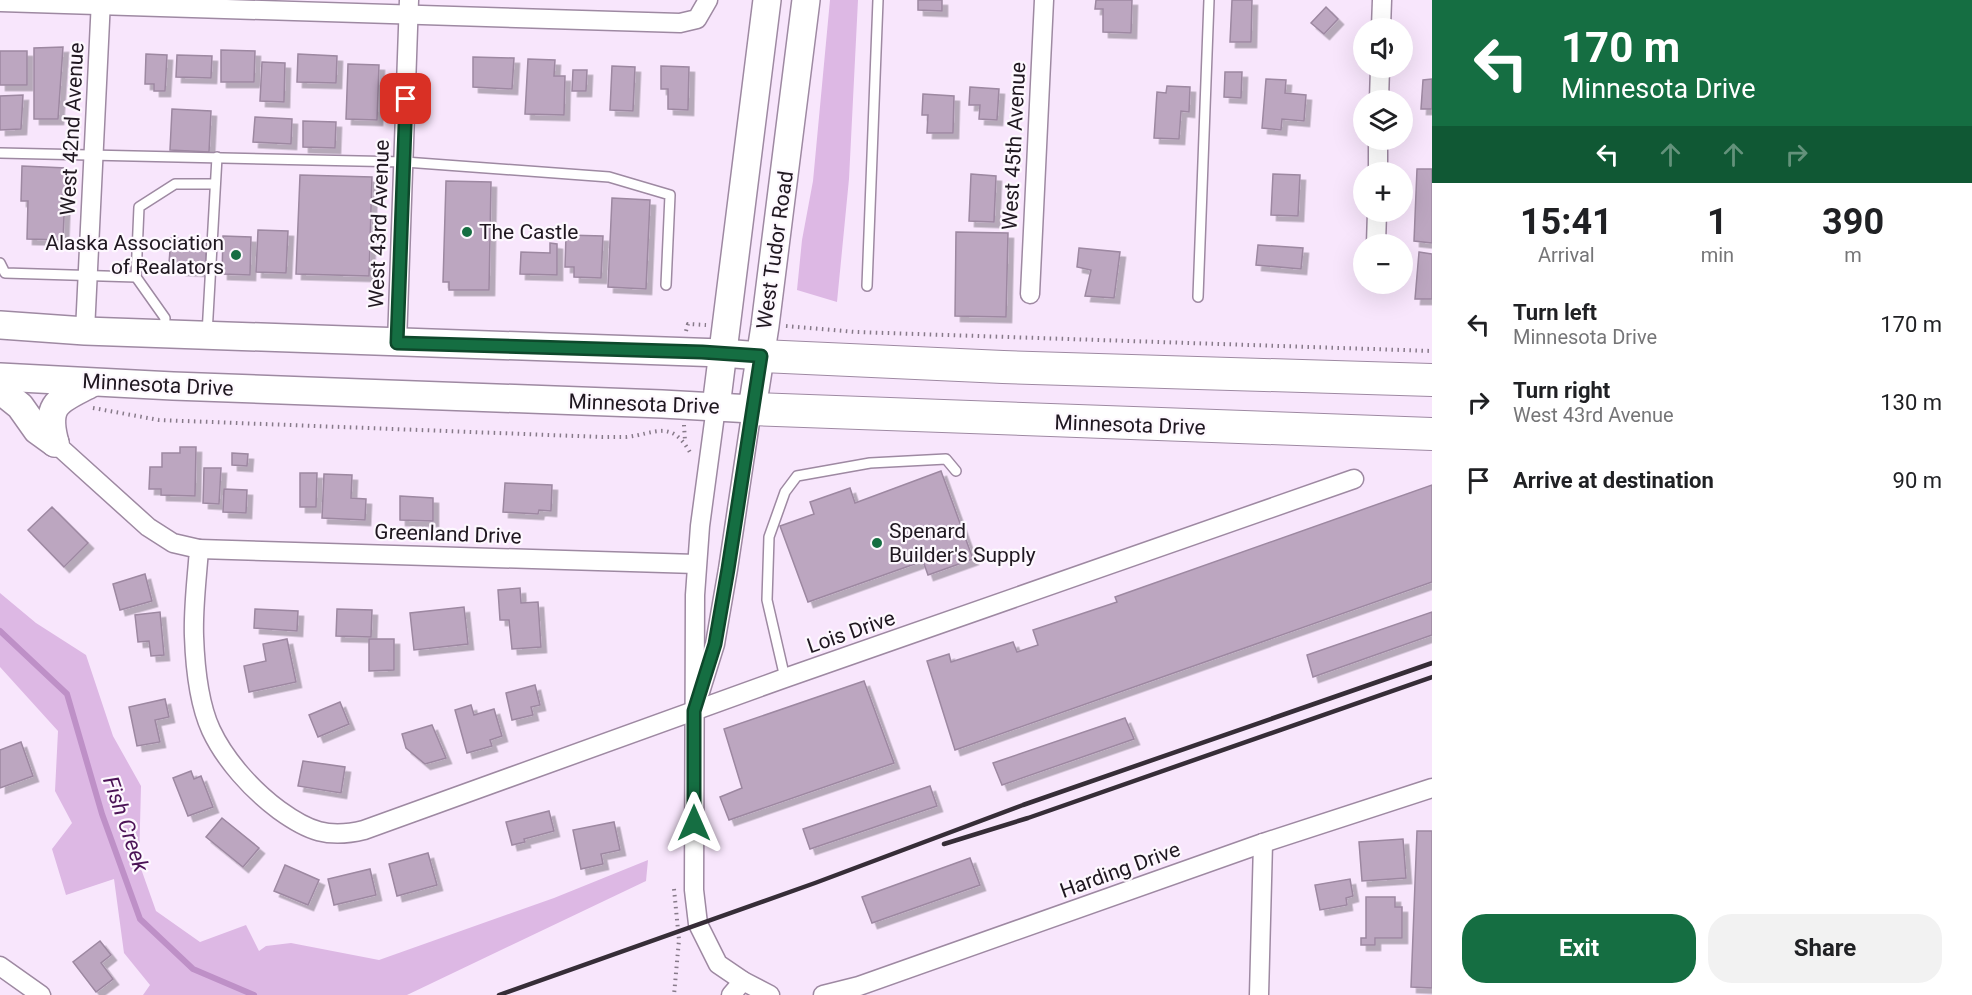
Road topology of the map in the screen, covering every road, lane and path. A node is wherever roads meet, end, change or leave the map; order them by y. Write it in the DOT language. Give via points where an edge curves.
graph roads {
  1 [pos="708,0"];
  2 [pos="767,0"];
  3 [pos="806,0"];
  4 [pos="878,0"];
  5 [pos="1044,0"];
  6 [pos="1209,0"];
  7 [pos="1382,0"];
  8 [pos="0,2"];
  9 [pos="101,3"];
  10 [pos="409,7"];
  11 [pos="1381,18"];
  12 [pos="0,153"];
  13 [pos="94,154"];
  14 [pos="217,157"];
  15 [pos="405,162"];
  16 [pos="215,184"];
  17 [pos="0,263"];
  18 [pos="87,276"];
  19 [pos="136,277"];
  20 [pos="666,285"];
  21 [pos="867,286"];
  22 [pos="1030,294"];
  23 [pos="1198,297"];
  24 [pos="0,325"];
  25 [pos="807,327"];
  26 [pos="85,331"];
  27 [pos="164,334"];
  28 [pos="206,336"];
  29 [pos="397,343"];
  30 [pos="1432,351"];
  31 [pos="722,353"];
  32 [pos="761,356"];
  33 [pos="0,377"];
  34 [pos="1432,380"];
  35 [pos="0,390"];
  36 [pos="92,395"];
  37 [pos="716,407"];
  38 [pos="752,409"];
  39 [pos="1432,434"];
  40 [pos="55,443"];
  41 [pos="693,463"];
  42 [pos="956,471"];
  43 [pos="1354,479"];
  44 [pos="199,549"];
  45 [pos="696,564"];
  46 [pos="785,678"];
  47 [pos="694,711"];
  48 [pos="1432,788"];
  49 [pos="1263,843"];
  50 [pos="0,966"];
  51 [pos="737,988"];
  52 [pos="41,995"];
  53 [pos="770,995"];
  54 [pos="823,995"];
  55 [pos="1259,995"];
  1 -- 10 [label="street" via="697,19 680,23"];
  2 -- 31 [label="main road, West Tudor Road"];
  3 -- 32 [label="main road, West Tudor Road"];
  4 -- 21 [label="lane"];
  5 -- 22 [label="street, West 45th Avenue"];
  6 -- 23 [label="lane"];
  7 -- 11 [label="street"];
  8 -- 9 [label="street"];
  9 -- 10 [label="street"];
  9 -- 13 [label="street, West 42nd Avenue"];
  10 -- 15 [label="street, West 43rd Avenue"];
  12 -- 13 [label="lane"];
  13 -- 14 [label="lane"];
  13 -- 18 [label="street, West 42nd Avenue"];
  14 -- 15 [label="lane"];
  14 -- 16 [label="lane"];
  15 -- 20 [label="lane" via="609,177 670,195"];
  15 -- 29 [label="street, West 43rd Avenue"];
  16 -- 19 [label="lane" via="175,184 139,207"];
  16 -- 28 [label="lane"];
  17 -- 18 [label="lane" via="4,273"];
  18 -- 19 [label="lane"];
  18 -- 26 [label="street, West 42nd Avenue"];
  19 -- 27 [label="lane" via="165,318"];
  24 -- 26 [label="main road"];
  25 -- 30 [label="path" via="856,332"];
  26 -- 27 [label="main road"];
  27 -- 28 [label="main road"];
  28 -- 29 [label="main road"];
  29 -- 31 [label="main road"];
  31 -- 32 [label="main road"];
  31 -- 37 [label="main road, West Tudor Road"];
  32 -- 34 [label="highway"];
  32 -- 38 [label="main road, West Tudor Road"];
  33 -- 36 [label="main road, Minnesota Drive"];
  35 -- 40 [label="main road" via="20,406 37,430"];
  36 -- 37 [label="main road, Minnesota Drive"];
  36 -- 40 [label="main road" via="60,400 50,420"];
  36 -- 41 [label="path" via="159,420 602,437 666,430 685,442"];
  37 -- 38 [label="main road, Minnesota Drive"];
  37 -- 45 [label="street, West Tudor Road"];
  38 -- 39 [label="highway, Minnesota Drive"];
  38 -- 47 [label="street, West Tudor Road" via="715,644"];
  40 -- 44 [label="street, Greenland Drive" via="148,528 173,543"];
  42 -- 46 [label="lane" via="946,459 870,463 797,476 785,492 769,537 766,600"];
  43 -- 46 [label="street, Lois Drive"];
  44 -- 45 [label="street, Greenland Drive"];
  44 -- 47 [label="street, Lois Drive" via="195,663 211,730 226,755 270,803 316,831 333,835 364,830"];
  45 -- 47 [label="street, West Tudor Road"];
  46 -- 47 [label="street, Lois Drive"];
  47 -- 51 [label="street, West Tudor Road" via="694,890 698,924 718,964"];
  48 -- 49 [label="street, Harding Drive"];
  49 -- 54 [label="street, Harding Drive" via="859,986"];
  49 -- 55 [label="street"];
  50 -- 52 [label="street"];
  51 -- 53 [label="street"];
}
